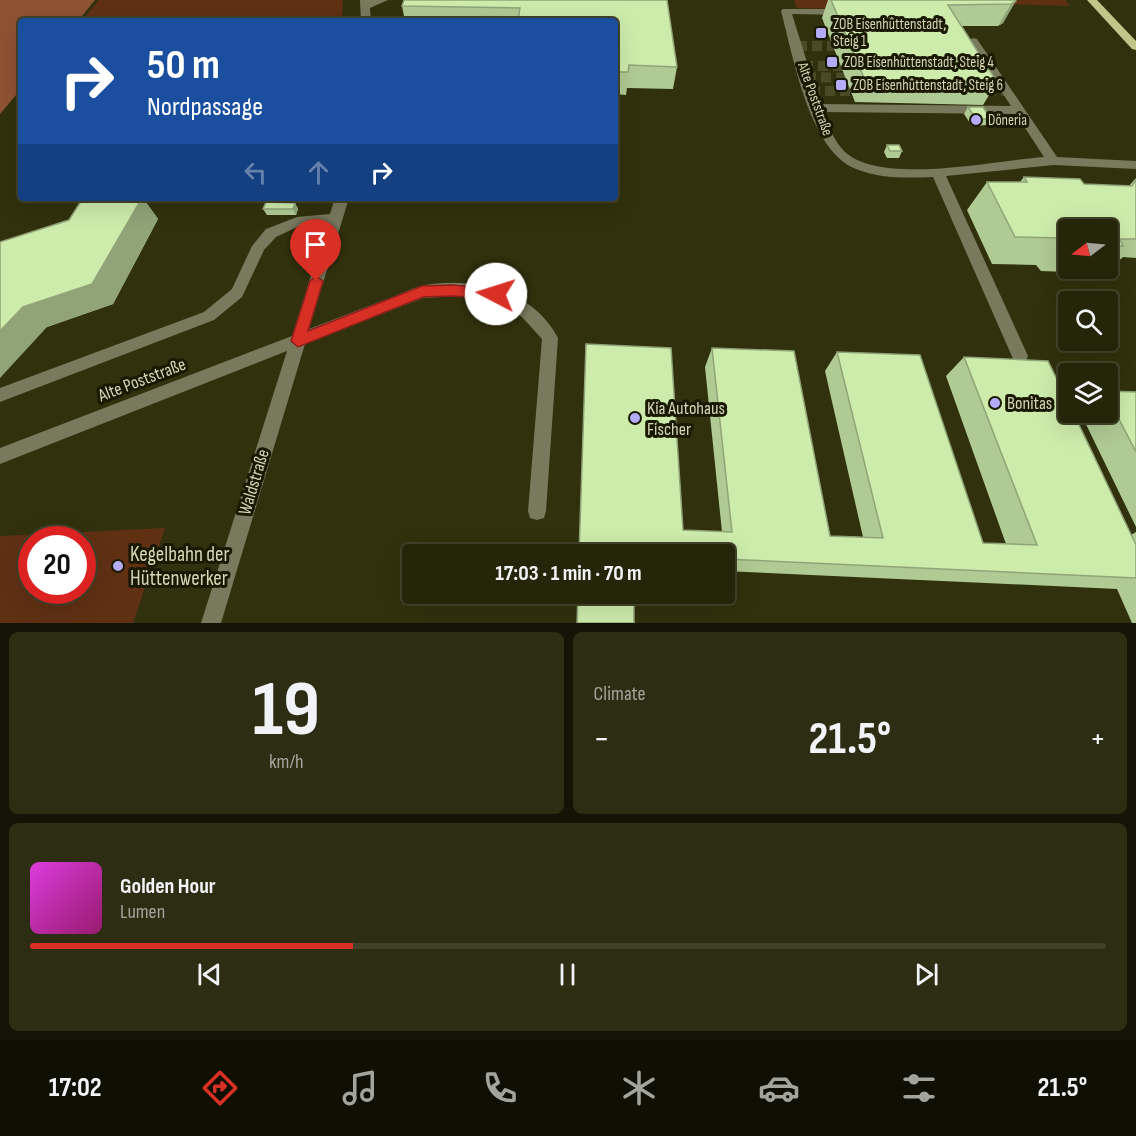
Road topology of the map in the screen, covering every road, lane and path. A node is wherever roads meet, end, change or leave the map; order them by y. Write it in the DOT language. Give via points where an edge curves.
graph roads {
  1 [pos="383,0"];
  2 [pos="1092,0"];
  3 [pos="365,4"];
  4 [pos="858,12"];
  5 [pos="973,41"];
  6 [pos="1136,47"];
  7 [pos="817,108"];
  8 [pos="1019,110"];
  9 [pos="1053,161"];
  10 [pos="1136,165"];
  11 [pos="938,173"];
  12 [pos="341,201"];
  13 [pos="334,219"];
  14 [pos="298,341"];
  15 [pos="1020,356"];
  16 [pos="0,395"];
  17 [pos="0,456"];
  18 [pos="537,511"];
  19 [pos="211,623"];
  1 -- 3 [label="street"];
  2 -- 6 [label="main road"];
  4 -- 7 [label="street, Alte Poststraße" via="786,11"];
  5 -- 8 [label="street"];
  7 -- 8 [label="street"];
  7 -- 11 [label="street, Alte Poststraße" via="831,141 851,163 866,170"];
  8 -- 9 [label="street"];
  9 -- 10 [label="street, Alte Poststraße"];
  9 -- 11 [label="street, Alte Poststraße"];
  11 -- 15 [label="street"];
  12 -- 13 [label="street, Waldstraße"];
  13 -- 14 [label="street, Waldstraße"];
  13 -- 16 [label="street" via="308,219 264,239 241,289 209,316"];
  14 -- 17 [label="street, Alte Poststraße"];
  14 -- 18 [label="street, Alte Poststraße" via="422,292 496,294 543,324 550,338"];
  14 -- 19 [label="street, Waldstraße"];
}
